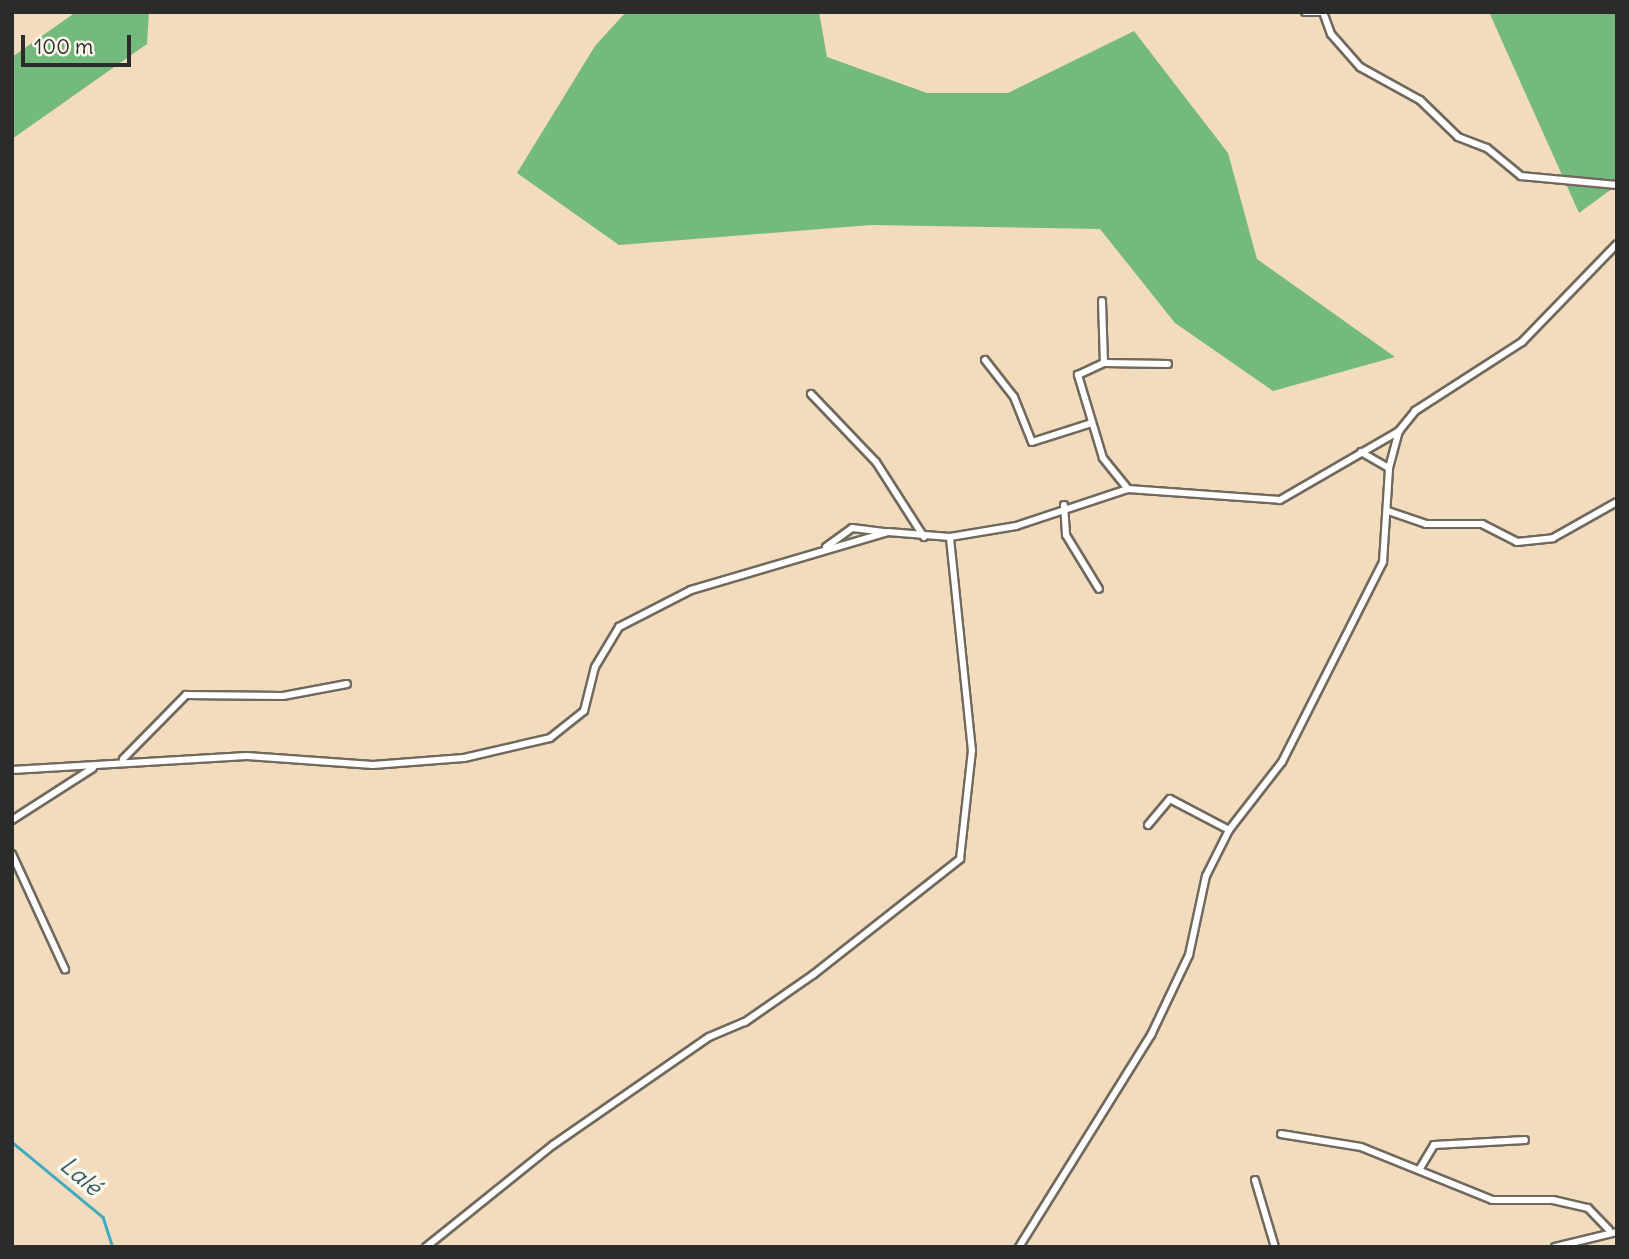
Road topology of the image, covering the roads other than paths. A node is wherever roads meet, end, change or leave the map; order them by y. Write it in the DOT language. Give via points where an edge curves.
graph roads {
  1 [pos="1305,12"];
  2 [pos="1322,12"];
  3 [pos="1617,185"];
  4 [pos="1617,244"];
  5 [pos="1102,301"];
  6 [pos="985,360"];
  7 [pos="1104,363"];
  8 [pos="1168,364"];
  9 [pos="811,394"];
  10 [pos="1092,424"];
  11 [pos="1399,430"];
  12 [pos="1361,452"];
  13 [pos="1389,468"];
  14 [pos="1128,489"];
  15 [pos="1617,502"];
  16 [pos="1065,505"];
  17 [pos="1388,511"];
  18 [pos="888,532"];
  19 [pos="924,537"];
  20 [pos="950,537"];
  21 [pos="822,550"];
  22 [pos="1099,589"];
  23 [pos="347,684"];
  24 [pos="123,759"];
  25 [pos="94,767"];
  26 [pos="12,770"];
  27 [pos="12,820"];
  28 [pos="1149,825"];
  29 [pos="1229,830"];
  30 [pos="12,854"];
  31 [pos="65,969"];
  32 [pos="1281,1134"];
  33 [pos="1525,1140"];
  34 [pos="1419,1170"];
  35 [pos="1255,1180"];
  36 [pos="1609,1230"];
  37 [pos="1617,1232"];
  38 [pos="426,1247"];
  39 [pos="1019,1247"];
  40 [pos="1275,1247"];
  41 [pos="1555,1247"];
  1 -- 2 [label="street"];
  2 -- 3 [label="street" via="1331,34 1360,67 1420,100 1458,137 1487,148 1521,176"];
  4 -- 11 [label="street" via="1522,341 1415,411"];
  5 -- 7 [label="street"];
  6 -- 10 [label="street" via="1014,397 1032,442"];
  7 -- 8 [label="street"];
  7 -- 10 [label="street" via="1078,375"];
  9 -- 19 [label="street" via="876,462"];
  10 -- 14 [label="street" via="1103,458"];
  11 -- 12 [label="street"];
  11 -- 13 [label="street"];
  12 -- 13 [label="street"];
  12 -- 14 [label="street" via="1280,500"];
  13 -- 17 [label="street"];
  14 -- 16 [label="street"];
  15 -- 17 [label="street" via="1553,538 1517,542 1482,524 1426,524"];
  16 -- 20 [label="street" via="1016,526"];
  16 -- 22 [label="street" via="1066,535"];
  17 -- 29 [label="street" via="1383,562 1282,762"];
  18 -- 19 [label="street"];
  18 -- 21 [label="street"];
  18 -- 21 [label="street" via="852,528"];
  19 -- 20 [label="street"];
  20 -- 38 [label="street" via="972,751 960,859 814,974 745,1022 709,1037 553,1145"];
  21 -- 24 [label="street" via="691,590 619,627 595,667 584,711 550,738 464,758 373,765 247,756"];
  23 -- 24 [label="street" via="283,696 186,695"];
  24 -- 25 [label="street"];
  25 -- 26 [label="street"];
  25 -- 27 [label="street"];
  28 -- 29 [label="street" via="1170,799"];
  29 -- 39 [label="street" via="1206,876 1189,955 1151,1034"];
  30 -- 31 [label="street"];
  32 -- 34 [label="street" via="1361,1147"];
  33 -- 34 [label="street" via="1434,1144"];
  34 -- 36 [label="street" via="1492,1200 1553,1200 1588,1208"];
  35 -- 40 [label="street"];
  36 -- 37 [label="street"];
  36 -- 41 [label="street"];
}
